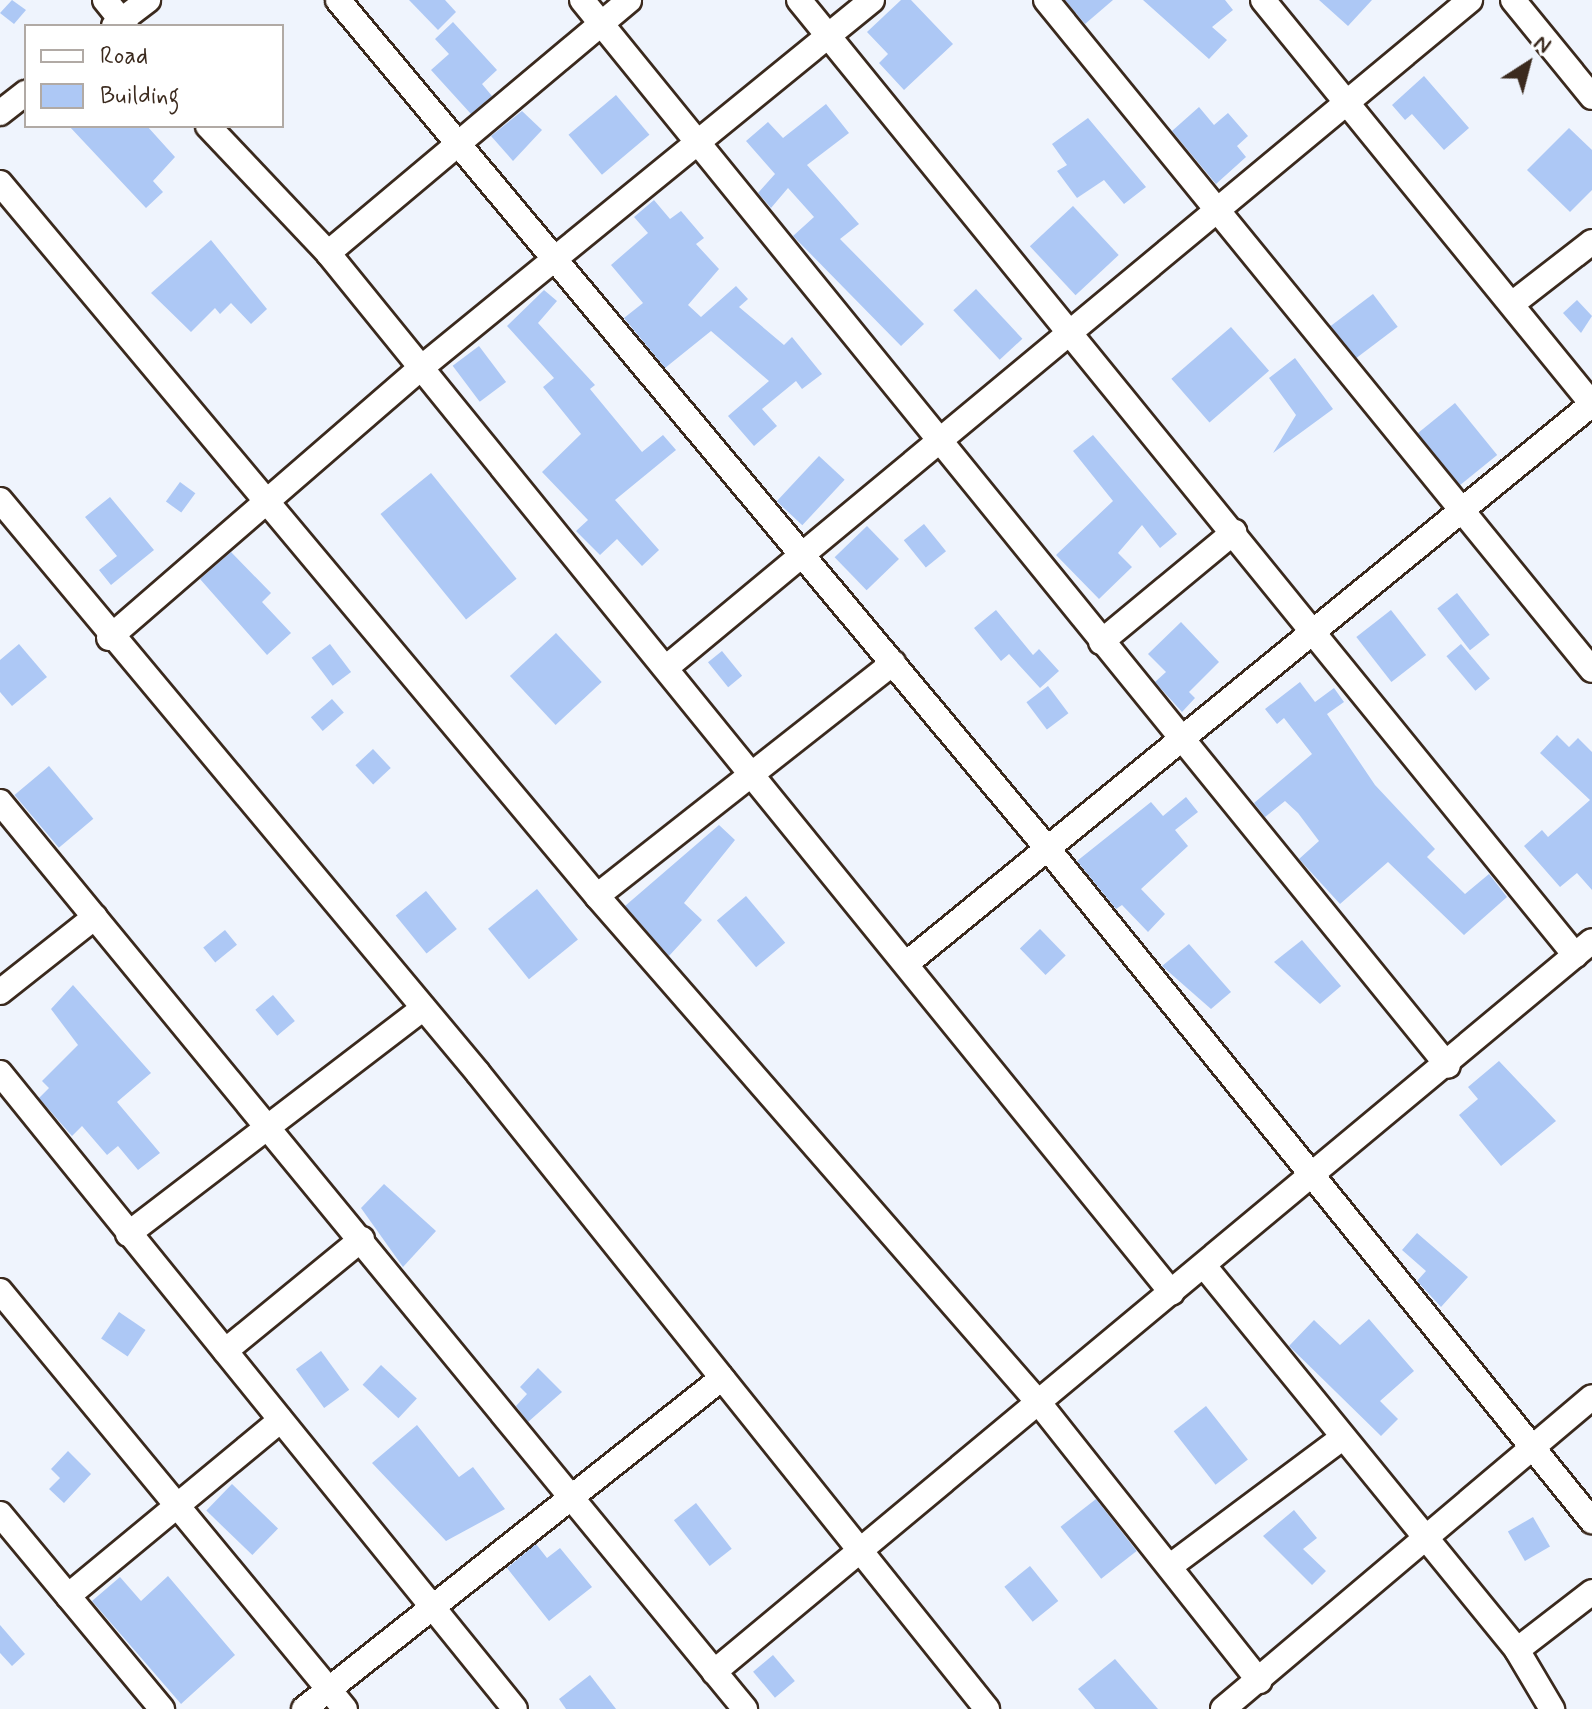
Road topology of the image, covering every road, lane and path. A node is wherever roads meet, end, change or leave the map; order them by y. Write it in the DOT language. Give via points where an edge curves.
graph roads {
  1 [pos="105,0"];
  2 [pos="148,0"];
  3 [pos="338,0"];
  4 [pos="582,0"];
  5 [pos="629,0"];
  6 [pos="799,0"];
  7 [pos="872,0"];
  8 [pos="1046,0"];
  9 [pos="1470,0"];
  10 [pos="1513,0"];
  11 [pos="1265,1"];
  12 [pos="121,24"];
  13 [pos="601,24"];
  14 [pos="828,35"];
  15 [pos="24,95"];
  16 [pos="1592,97"];
  17 [pos="1346,103"];
  18 [pos="0,113"];
  19 [pos="210,128"];
  20 [pos="698,144"];
  21 [pos="459,145"];
  22 [pos="0,183"];
  23 [pos="1216,214"];
  24 [pos="1592,242"];
  25 [pos="328,253"];
  26 [pos="556,258"];
  27 [pos="1512,304"];
  28 [pos="1070,332"];
  29 [pos="421,368"];
  30 [pos="1592,404"];
  31 [pos="936,439"];
  32 [pos="265,502"];
  33 [pos="4,514"];
  34 [pos="1461,514"];
  35 [pos="1234,532"];
  36 [pos="803,553"];
  37 [pos="1315,629"];
  38 [pos="109,638"];
  39 [pos="1101,642"];
  40 [pos="893,663"];
  41 [pos="667,667"];
  42 [pos="1592,670"];
  43 [pos="1180,739"];
  44 [pos="753,774"];
  45 [pos="0,802"];
  46 [pos="1048,849"];
  47 [pos="597,896"];
  48 [pos="95,917"];
  49 [pos="1583,948"];
  50 [pos="906,964"];
  51 [pos="0,992"];
  52 [pos="424,1008"];
  53 [pos="1448,1066"];
  54 [pos="0,1073"];
  55 [pos="269,1126"];
  56 [pos="1310,1176"];
  57 [pos="128,1234"];
  58 [pos="362,1239"];
  59 [pos="1205,1267"];
  60 [pos="0,1291"];
  61 [pos="1172,1293"];
  62 [pos="225,1351"];
  63 [pos="722,1378"];
  64 [pos="1592,1397"];
  65 [pos="1039,1403"];
  66 [pos="281,1420"];
  67 [pos="1341,1439"];
  68 [pos="1532,1448"];
  69 [pos="575,1498"];
  70 [pos="175,1505"];
  71 [pos="0,1514"];
  72 [pos="1592,1521"];
  73 [pos="1423,1540"];
  74 [pos="859,1552"];
  75 [pos="1173,1564"];
  76 [pos="1592,1592"];
  77 [pos="68,1596"];
  78 [pos="434,1610"];
  79 [pos="1517,1650"];
  80 [pos="714,1672"];
  81 [pos="1259,1681"];
  82 [pos="329,1689"];
  83 [pos="162,1709"];
  84 [pos="304,1709"];
  85 [pos="345,1709"];
  86 [pos="515,1709"];
  87 [pos="745,1709"];
  88 [pos="987,1709"];
  89 [pos="1223,1709"];
  90 [pos="1552,1709"];
  1 -- 12 [label="street"];
  2 -- 12 [label="street"];
  3 -- 21 [label="street"];
  4 -- 13 [label="street"];
  5 -- 13 [label="street"];
  6 -- 14 [label="street"];
  7 -- 14 [label="street"];
  8 -- 23 [label="street"];
  9 -- 17 [label="street"];
  10 -- 16 [label="street"];
  11 -- 17 [label="street"];
  13 -- 20 [label="street"];
  13 -- 21 [label="street"];
  14 -- 20 [label="street"];
  14 -- 28 [label="street"];
  15 -- 18 [label="street"];
  17 -- 23 [label="street"];
  17 -- 27 [label="street"];
  19 -- 25 [label="street"];
  20 -- 26 [label="street"];
  20 -- 31 [label="street"];
  21 -- 25 [label="street"];
  21 -- 26 [label="street"];
  22 -- 32 [label="street"];
  23 -- 28 [label="street"];
  23 -- 34 [label="street"];
  24 -- 27 [label="street"];
  25 -- 29 [label="street"];
  26 -- 29 [label="street"];
  26 -- 36 [label="street"];
  27 -- 30 [label="street"];
  28 -- 31 [label="street"];
  28 -- 35 [label="street"];
  29 -- 32 [label="street"];
  29 -- 41 [label="street"];
  30 -- 34 [label="street"];
  31 -- 36 [label="street"];
  31 -- 39 [label="street"];
  32 -- 38 [label="street"];
  32 -- 47 [label="street"];
  33 -- 38 [label="street"];
  34 -- 37 [label="street"];
  34 -- 42 [label="street"];
  35 -- 37 [label="street"];
  35 -- 39 [label="street"];
  36 -- 40 [label="street"];
  36 -- 41 [label="street"];
  37 -- 43 [label="street"];
  37 -- 49 [label="street"];
  38 -- 52 [label="street"];
  39 -- 43 [label="street"];
  40 -- 44 [label="street"];
  40 -- 46 [label="street"];
  41 -- 44 [label="street"];
  43 -- 46 [label="street"];
  43 -- 53 [label="street"];
  44 -- 47 [label="street"];
  44 -- 50 [label="street"];
  45 -- 48 [label="street"];
  46 -- 50 [label="street"];
  46 -- 56 [label="street"];
  47 -- 65 [label="street"];
  48 -- 51 [label="street"];
  48 -- 55 [label="street"];
  49 -- 53 [label="street"];
  50 -- 61 [label="street"];
  52 -- 55 [label="street"];
  52 -- 63 [label="street"];
  53 -- 56 [label="street"];
  54 -- 57 [label="street"];
  55 -- 57 [label="street"];
  55 -- 58 [label="street"];
  56 -- 59 [label="street"];
  56 -- 68 [label="street"];
  57 -- 62 [label="street"];
  58 -- 62 [label="street"];
  58 -- 69 [label="street"];
  59 -- 61 [label="street"];
  59 -- 67 [label="street"];
  60 -- 70 [label="street"];
  61 -- 65 [label="street"];
  62 -- 66 [label="street"];
  63 -- 69 [label="street"];
  63 -- 74 [label="street"];
  64 -- 68 [label="street"];
  65 -- 74 [label="street"];
  65 -- 75 [label="street"];
  66 -- 70 [label="street"];
  66 -- 78 [label="street"];
  67 -- 73 [label="street"];
  67 -- 75 [label="street"];
  68 -- 72 [label="street"];
  68 -- 73 [label="street"];
  69 -- 78 [label="street"];
  69 -- 80 [label="street"];
  70 -- 77 [label="street"];
  70 -- 82 [label="street"];
  71 -- 77 [label="street"];
  73 -- 79 [label="street"];
  73 -- 81 [label="street"];
  74 -- 80 [label="street"];
  74 -- 88 [label="street"];
  75 -- 81 [label="street"];
  76 -- 79 [label="street"];
  77 -- 83 [label="street"];
  78 -- 82 [label="street"];
  78 -- 86 [label="street"];
  79 -- 90 [label="street"];
  80 -- 87 [label="street"];
  81 -- 89 [label="street"];
  82 -- 84 [label="street"];
  82 -- 85 [label="street"];
}
